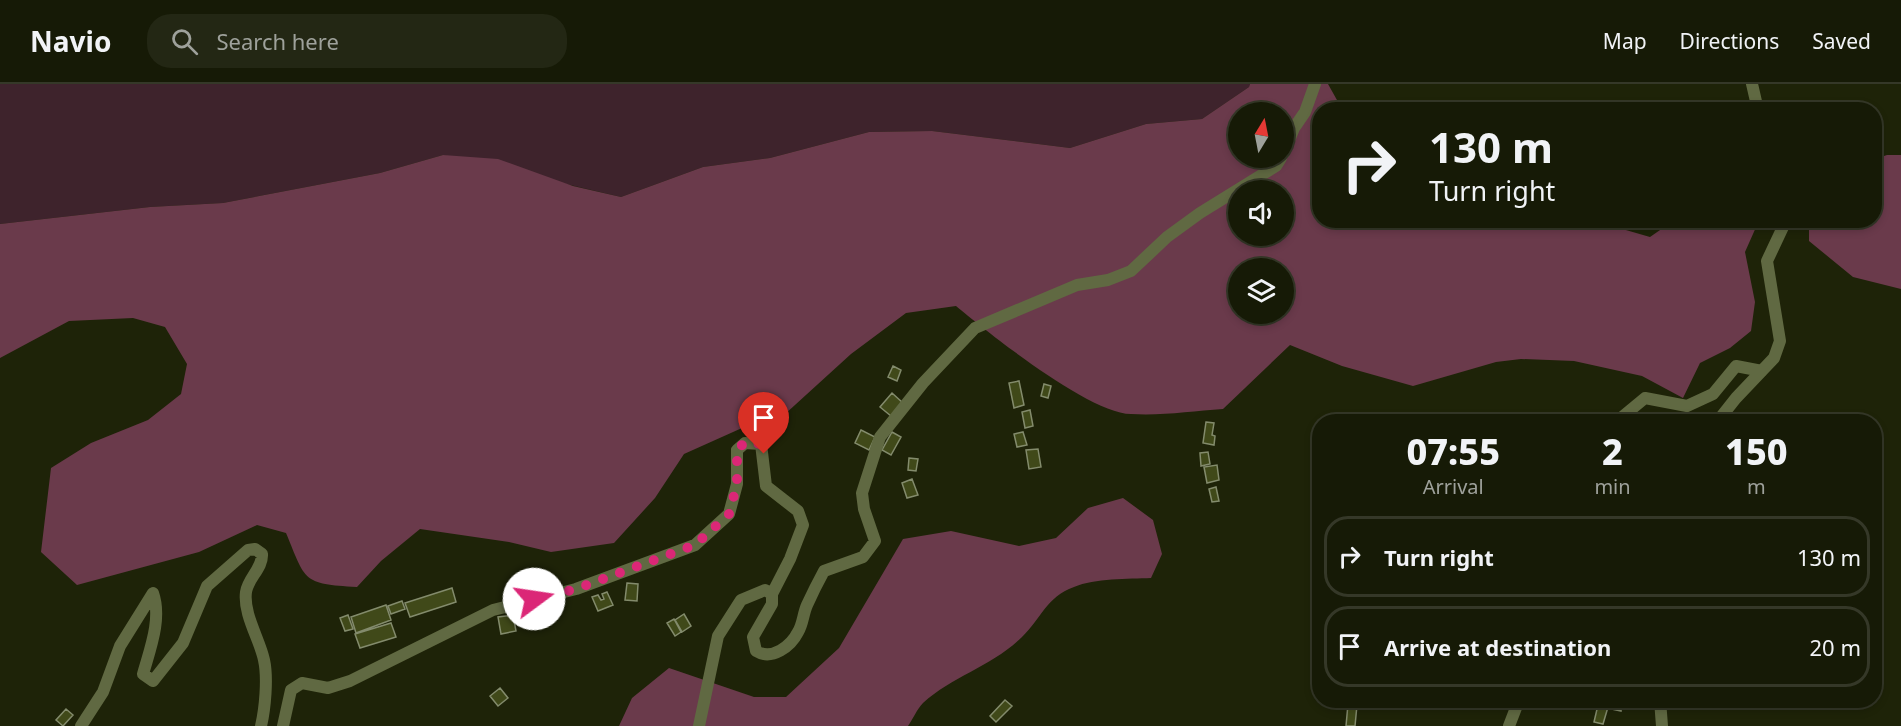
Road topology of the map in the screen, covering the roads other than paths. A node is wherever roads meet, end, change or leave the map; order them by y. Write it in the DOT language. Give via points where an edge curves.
graph roads {
  1 [pos="1315,84"];
  2 [pos="1752,84"];
  3 [pos="1756,102"];
  4 [pos="1294,128"];
  5 [pos="1273,168"];
  6 [pos="1783,228"];
  7 [pos="1762,370"];
  8 [pos="1623,414"];
  9 [pos="1724,414"];
  10 [pos="772,594"];
  11 [pos="1516,708"];
  12 [pos="1661,708"];
  13 [pos="81,726"];
  14 [pos="261,726"];
  15 [pos="283,726"];
  16 [pos="699,726"];
  17 [pos="1509,726"];
  18 [pos="1662,726"];
  1 -- 4 [label="street" via="1305,112"];
  2 -- 3 [label="street"];
  5 -- 10 [label="street" via="1200,213 1131,271 1077,285 975,328 923,383 880,437 862,493 875,541 863,557 824,571 799,631 789,645 774,654 762,654 756,651 753,637 772,604"];
  6 -- 7 [label="street" via="1767,261 1780,340 1774,358"];
  7 -- 8 [label="street" via="1736,366 1713,394 1687,406 1645,398"];
  7 -- 9 [label="street"];
  10 -- 15 [label="street" via="803,525 798,511 766,486 761,444 745,442 737,450 737,484 729,514 695,545 576,589 493,610 350,681 328,688 302,683 291,690"];
  10 -- 16 [label="street" via="765,590 741,600 718,636"];
  11 -- 17 [label="street"];
  12 -- 18 [label="street"];
  13 -- 14 [label="street" via="103,692 120,646 153,593 157,604 142,674 153,681 183,643 207,586 248,550 255,549 262,554 262,561 246,592 251,625 265,661"];
}
